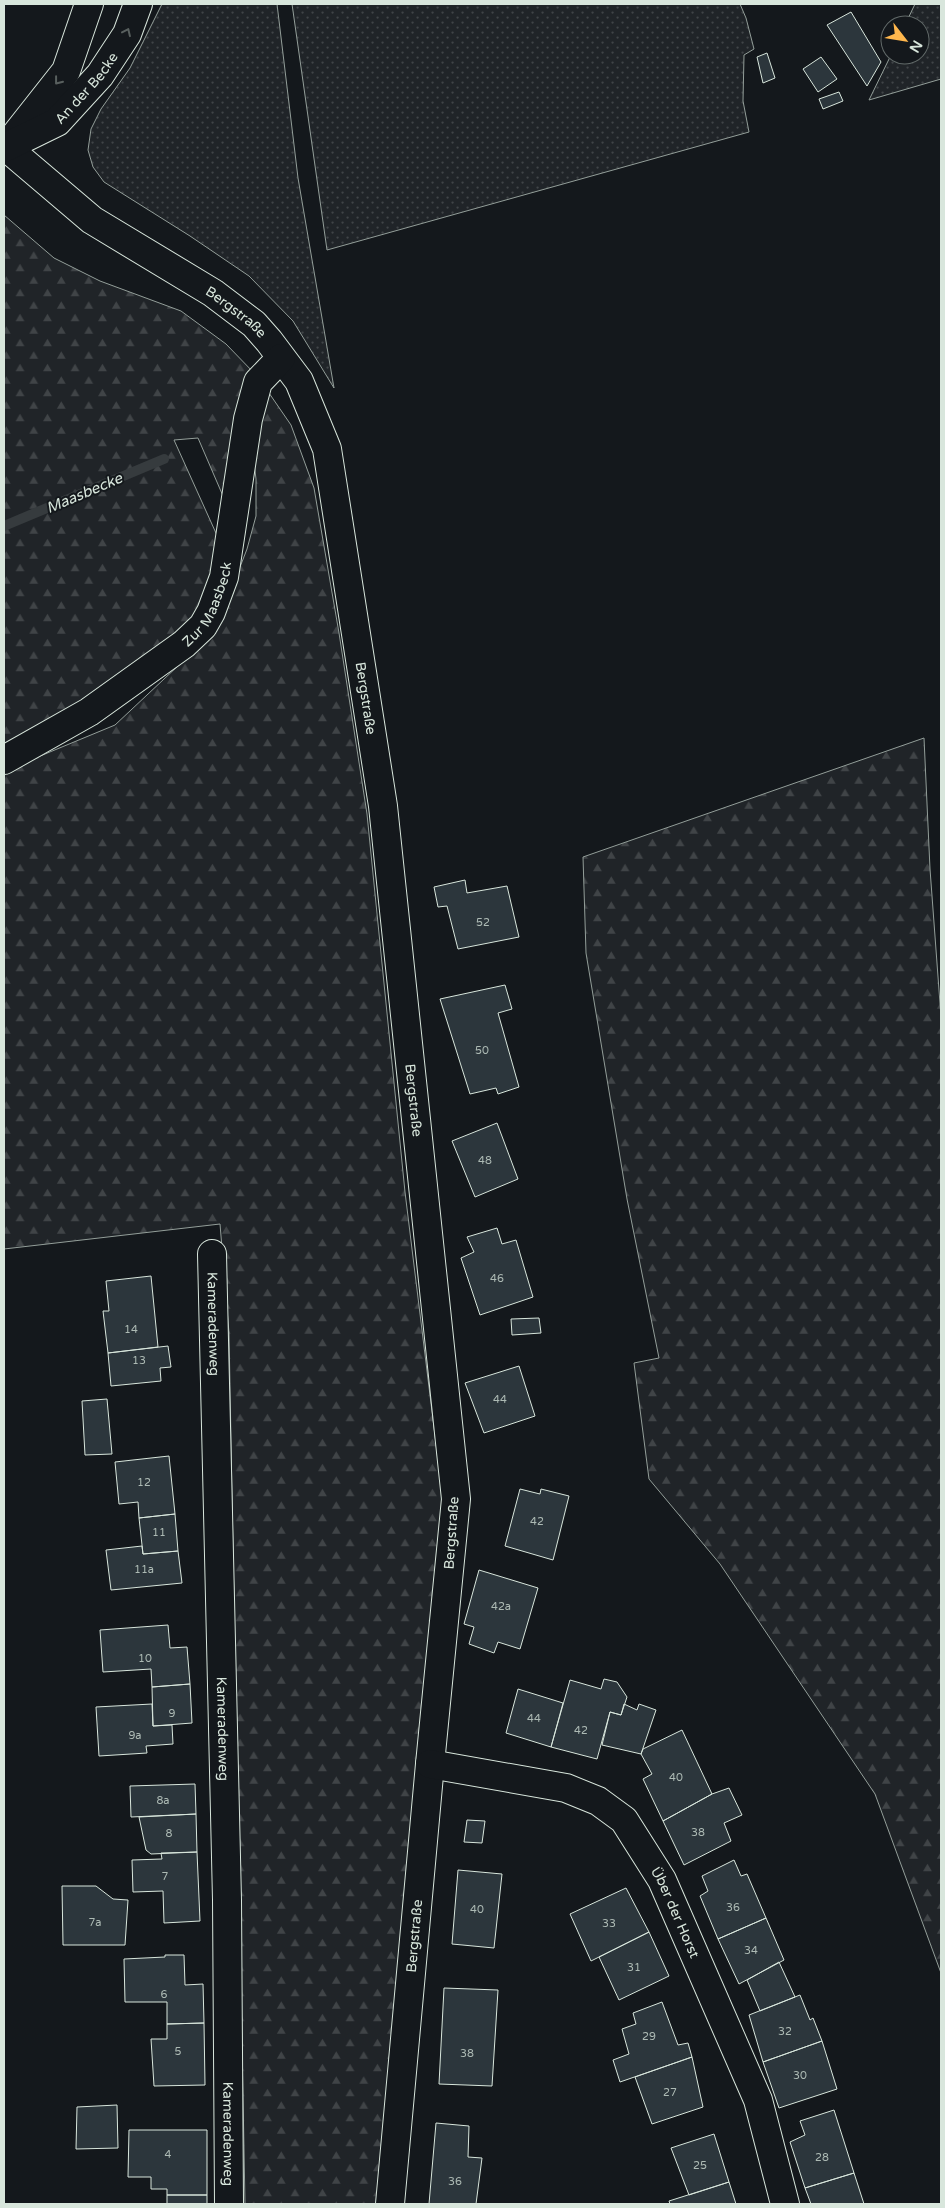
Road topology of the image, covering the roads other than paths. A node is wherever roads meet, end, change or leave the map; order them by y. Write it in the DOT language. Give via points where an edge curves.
graph roads {
  1 [pos="66,4"];
  2 [pos="88,4"];
  3 [pos="138,4"];
  4 [pos="74,46"];
  5 [pos="5,148"];
  6 [pos="281,358"];
  7 [pos="4,760"];
  8 [pos="212,1254"];
  9 [pos="430,1764"];
  10 [pos="229,2204"];
  11 [pos="390,2204"];
  12 [pos="785,2204"];
  1 -- 4 [label="street, An der Becke"];
  2 -- 4 [label="street, An der Becke"];
  5 -- 3 [label="street, An der Becke, one-way" via="57,122 100,75 126,34"];
  4 -- 5 [label="street, An der Becke, one-way" via="66,71"];
  5 -- 6 [label="street, Bergstraße" via="92,220 220,298 254,324"];
  6 -- 7 [label="street, Zur Maasbeck" via="258,382 248,420 224,577 203,626 162,662 89,712"];
  6 -- 9 [label="street, Bergstraße" via="299,382 328,449 385,826 456,1499"];
  8 -- 10 [label="street, Kameradenweg" via="227,1900"];
  9 -- 11 [label="street, Bergstraße"];
  9 -- 12 [label="street, Über der Horst" via="566,1788 598,1800 624,1820 662,1880 758,2100"];
}
